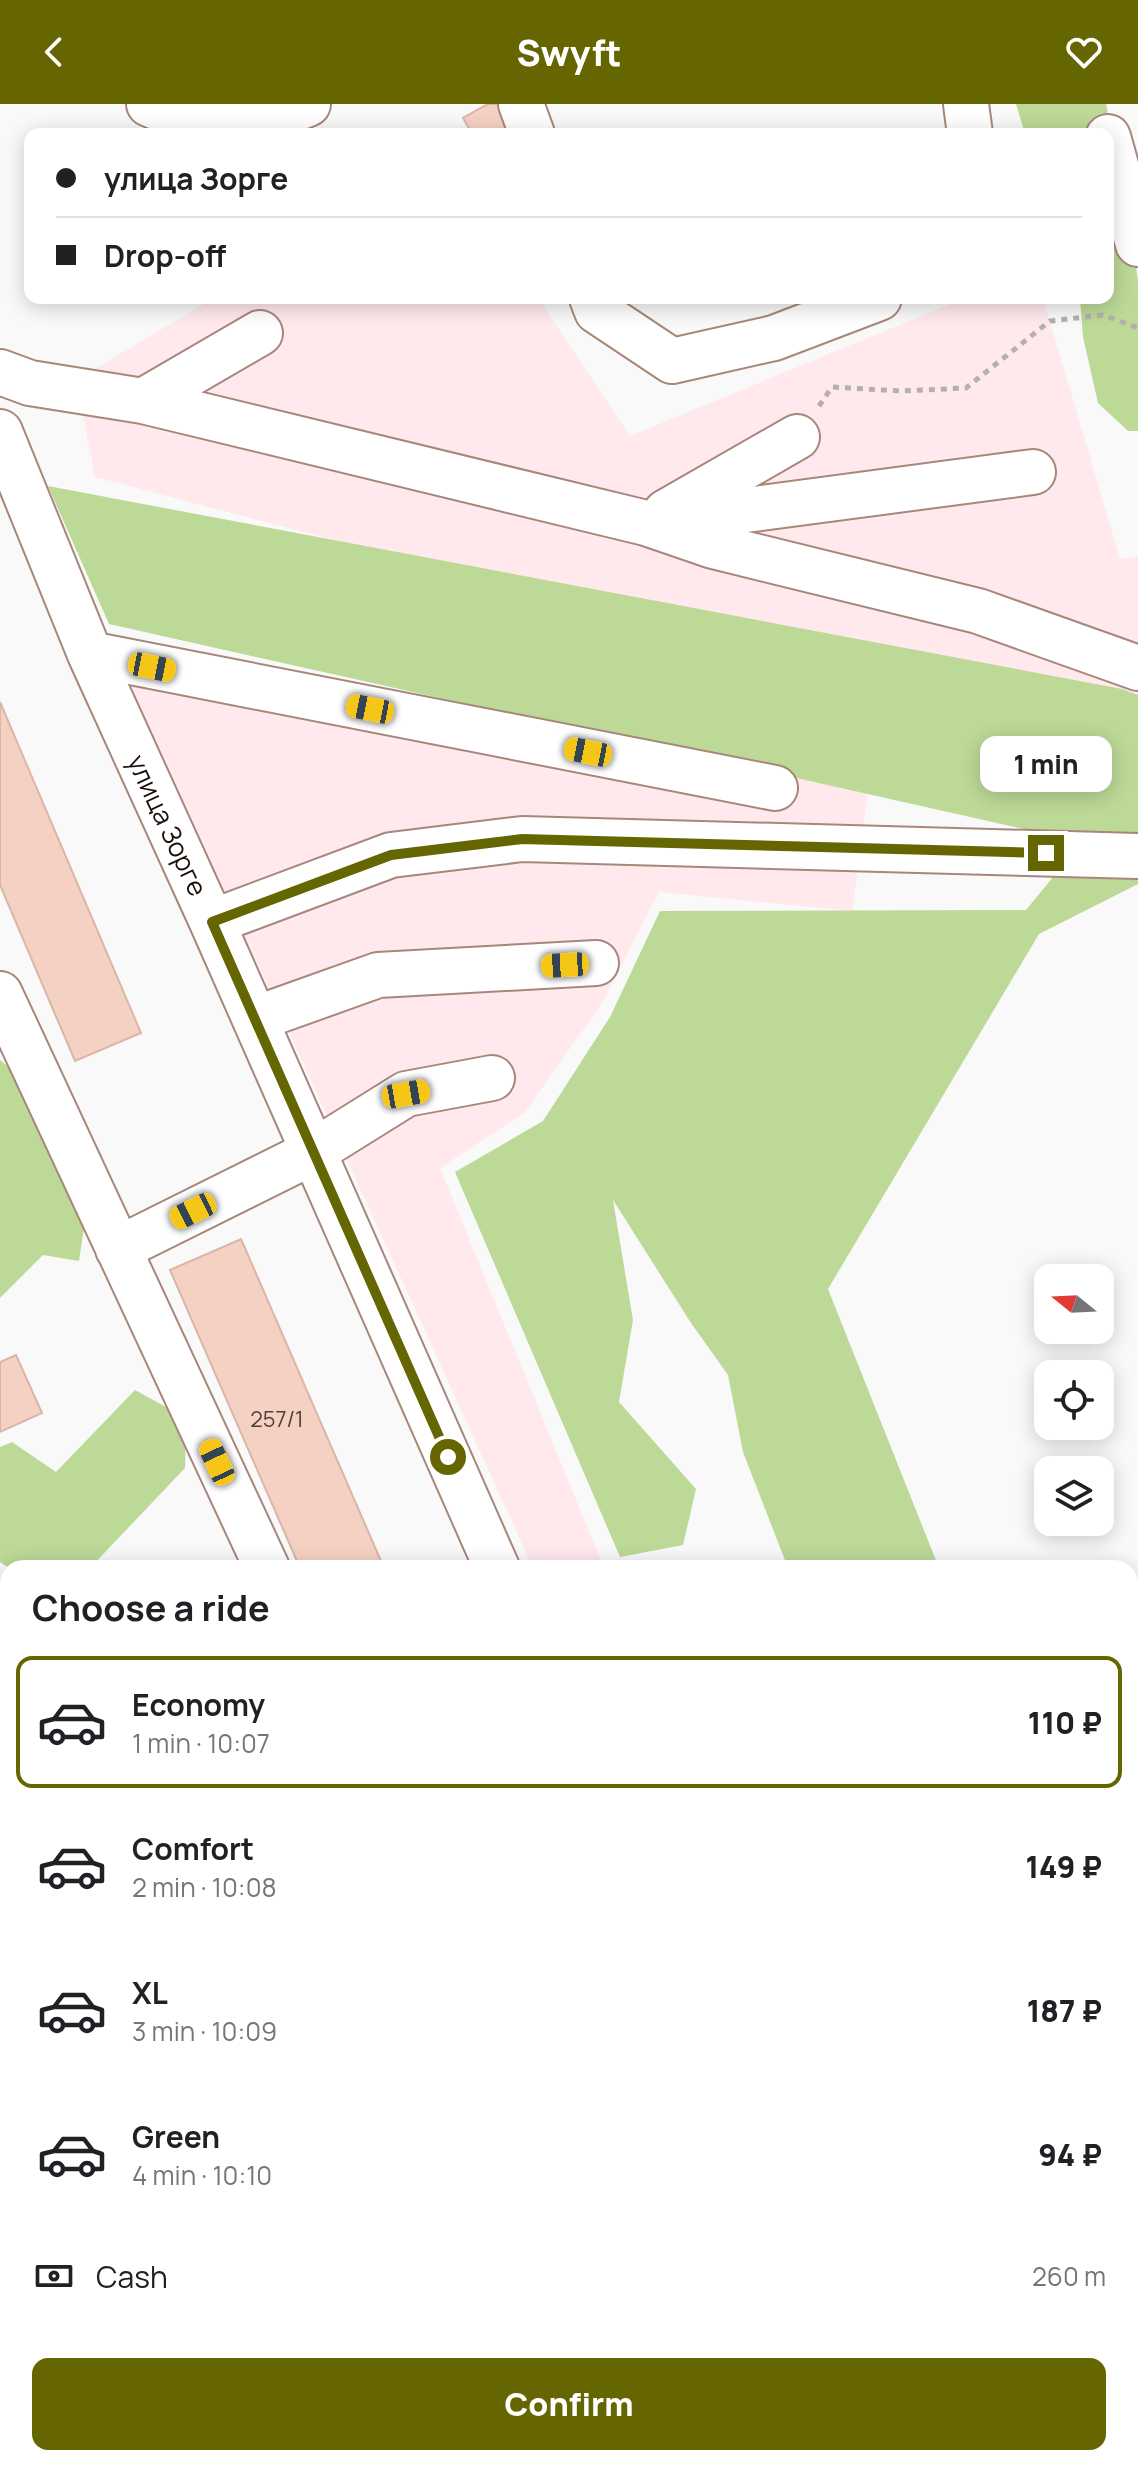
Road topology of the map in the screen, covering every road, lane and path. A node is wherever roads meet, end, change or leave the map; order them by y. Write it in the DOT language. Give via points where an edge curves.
graph roads {
  1 [pos="149,104"];
  2 [pos="308,104"];
  3 [pos="521,104"];
  4 [pos="966,104"];
  5 [pos="1101,104"];
  6 [pos="530,128"];
  7 [pos="969,128"];
  8 [pos="1106,128"];
  9 [pos="1114,157"];
  10 [pos="1138,244"];
  11 [pos="594,304"];
  12 [pos="863,304"];
  13 [pos="1138,328"];
  14 [pos="260,333"];
  15 [pos="0,372"];
  16 [pos="143,401"];
  17 [pos="0,432"];
  18 [pos="797,437"];
  19 [pos="1033,472"];
  20 [pos="646,523"];
  21 [pos="90,654"];
  22 [pos="1138,668"];
  23 [pos="775,788"];
  24 [pos="1138,856"];
  25 [pos="212,922"];
  26 [pos="596,963"];
  27 [pos="4,1013"];
  28 [pos="255,1019"];
  29 [pos="492,1078"];
  30 [pos="313,1152"];
  31 [pos="118,1249"];
  32 [pos="263,1560"];
  33 [pos="493,1560"];
  1 -- 2 [label="street" via="182,118 255,119 270,119"];
  3 -- 6 [label="street"];
  4 -- 7 [label="street"];
  5 -- 8 [label="street"];
  9 -- 10 [label="street"];
  11 -- 12 [label="street" via="597,311 672,361 774,338"];
  13 -- 18 [label="path" via="1103,315 1050,321 966,388 832,387"];
  14 -- 16 [label="street"];
  15 -- 16 [label="street" via="30,383"];
  16 -- 20 [label="street"];
  17 -- 21 [label="street, улица Зорге"];
  18 -- 20 [label="street"];
  19 -- 20 [label="street"];
  20 -- 22 [label="street" via="713,546 978,611"];
  21 -- 23 [label="street"];
  21 -- 25 [label="street, улица Зорге"];
  24 -- 25 [label="street" via="522,839 391,855"];
  25 -- 28 [label="street, улица Зорге"];
  26 -- 28 [label="street" via="378,975"];
  27 -- 31 [label="street"];
  28 -- 30 [label="street, улица Зорге"];
  29 -- 30 [label="street" via="406,1094"];
  30 -- 31 [label="street"];
  30 -- 33 [label="street, улица Зорге"];
  31 -- 32 [label="street"];
}
